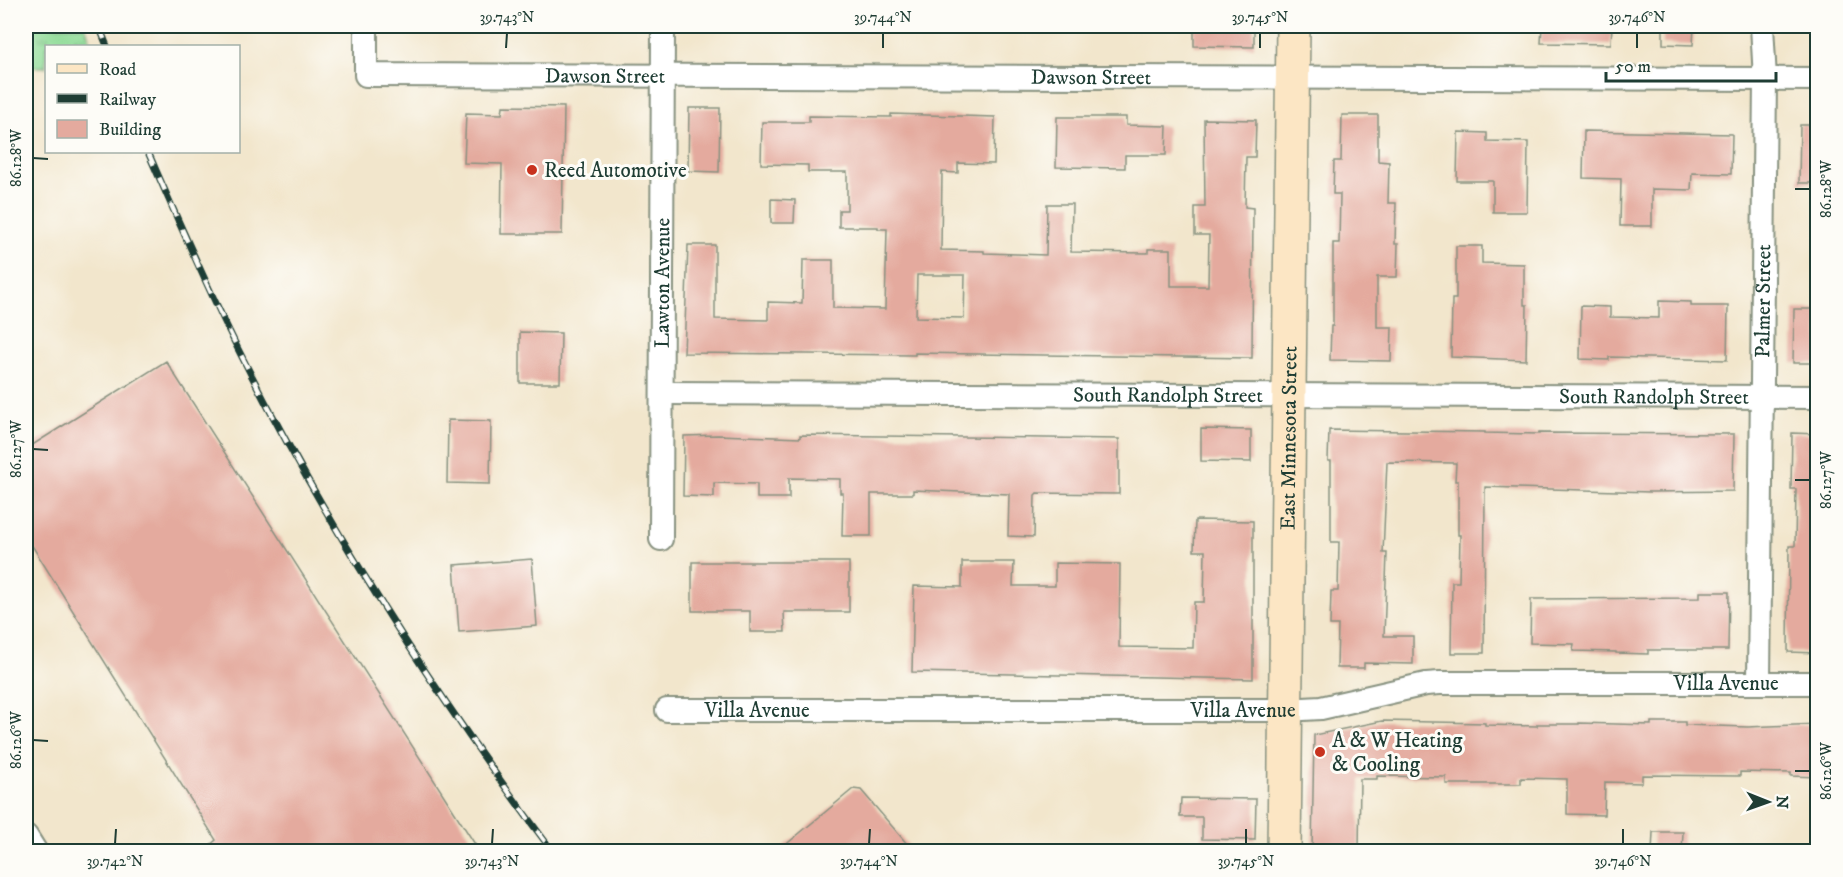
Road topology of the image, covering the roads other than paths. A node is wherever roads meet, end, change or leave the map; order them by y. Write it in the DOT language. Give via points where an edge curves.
graph roads {
  1 [pos="366,26"];
  2 [pos="663,26"];
  3 [pos="1293,26"];
  4 [pos="1762,26"];
  5 [pos="663,77"];
  6 [pos="1292,78"];
  7 [pos="1766,79"];
  8 [pos="1818,79"];
  9 [pos="662,393"];
  10 [pos="1289,395"];
  11 [pos="1762,397"];
  12 [pos="1818,397"];
  13 [pos="660,539"];
  14 [pos="1759,683"];
  15 [pos="1818,683"];
  16 [pos="667,710"];
  17 [pos="1286,710"];
  18 [pos="26,836"];
  19 [pos="36,852"];
  20 [pos="1284,852"];
  1 -- 5 [label="street, Dawson Street" via="366,75"];
  2 -- 5 [label="street, Lawton Avenue"];
  3 -- 6 [label="street, East Minnesota Street"];
  4 -- 7 [label="street, Palmer Street"];
  5 -- 6 [label="street, Dawson Street"];
  5 -- 9 [label="street, Lawton Avenue"];
  6 -- 7 [label="street, Dawson Street"];
  6 -- 10 [label="street, East Minnesota Street"];
  7 -- 8 [label="street, Dawson Street"];
  7 -- 11 [label="street, Palmer Street"];
  9 -- 10 [label="street, South Randolph Street"];
  9 -- 13 [label="street, Lawton Avenue"];
  10 -- 11 [label="street, South Randolph Street"];
  10 -- 17 [label="street, East Minnesota Street"];
  11 -- 12 [label="street, South Randolph Street"];
  11 -- 14 [label="street, Palmer Street"];
  14 -- 15 [label="street, Villa Avenue"];
  14 -- 17 [label="street, Villa Avenue" via="1440,683 1321,708"];
  16 -- 17 [label="street, Villa Avenue"];
  17 -- 20 [label="street, East Minnesota Street"];
  18 -- 19 [label="street"];
}
